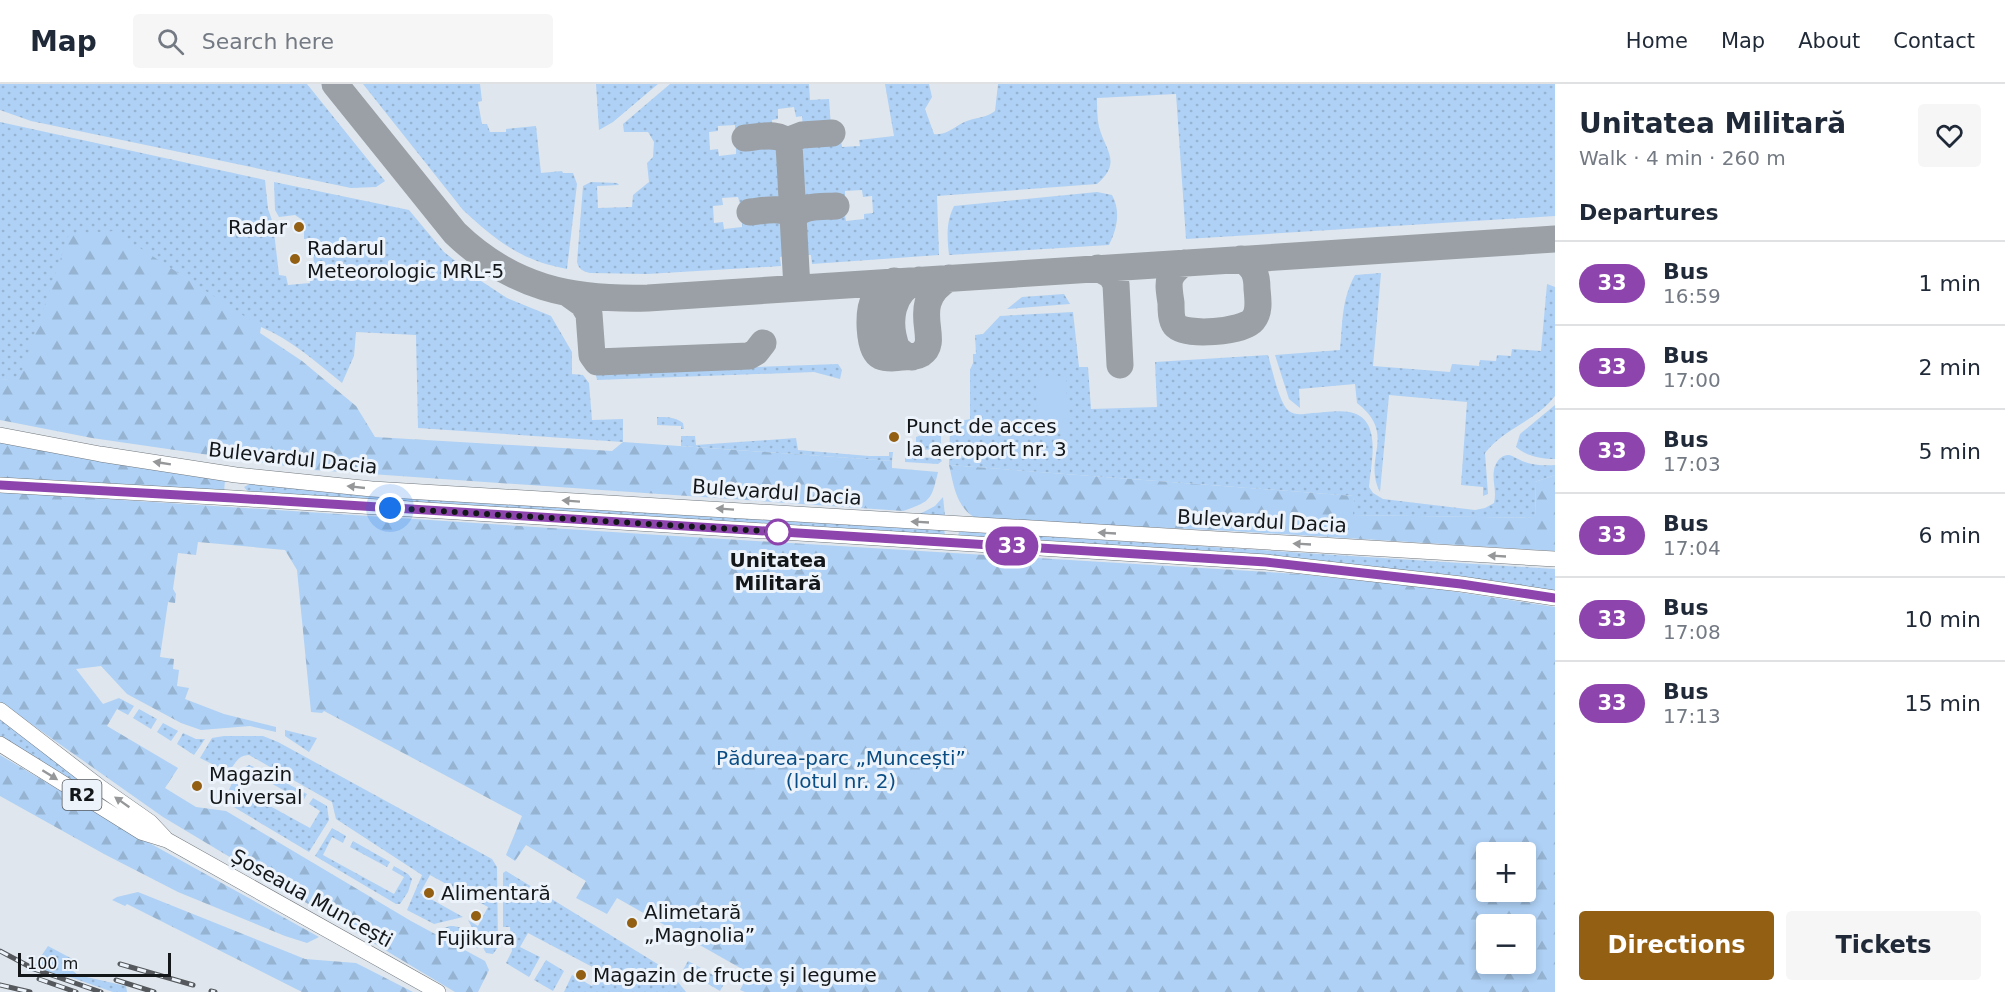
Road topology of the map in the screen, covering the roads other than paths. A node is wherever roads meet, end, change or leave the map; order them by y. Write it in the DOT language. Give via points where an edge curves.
graph roads {
  1 [pos="0,435"];
  2 [pos="236,475"];
  3 [pos="0,485"];
  4 [pos="233,498"];
  5 [pos="952,524"];
  6 [pos="951,542"];
  7 [pos="1555,559"];
  8 [pos="1555,598"];
  9 [pos="0,710"];
  10 [pos="0,744"];
  11 [pos="167,840"];
  12 [pos="438,992"];
  2 -- 1 [label="main road, Bulevardul Dacia, one-way"];
  2 -- 4 [label="main road"];
  5 -- 2 [label="main road, Bulevardul Dacia, one-way" via="372,489"];
  3 -- 4 [label="main road, Bulevardul Dacia"];
  4 -- 6 [label="main road, Bulevardul Dacia"];
  5 -- 6 [label="main road"];
  7 -- 5 [label="main road, Bulevardul Dacia, one-way"];
  6 -- 8 [label="main road, Bulevardul Dacia" via="1266,562"];
  11 -- 9 [label="main road, Șoseaua Muncești, one-way" via="150,822"];
  10 -- 11 [label="main road, Șoseaua Muncești / R2, one-way" via="141,832"];
  11 -- 12 [label="main road, Șoseaua Muncești"];
}
